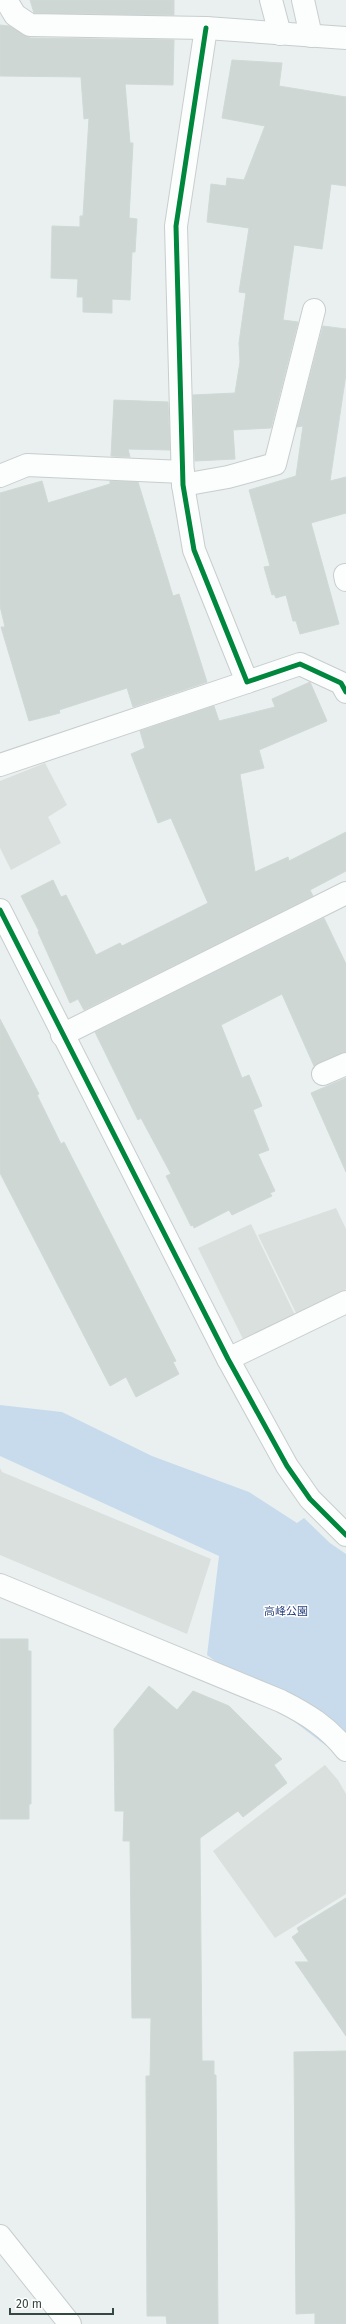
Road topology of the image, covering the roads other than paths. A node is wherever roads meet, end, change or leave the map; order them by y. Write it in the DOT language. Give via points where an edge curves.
graph roads {
  1 [pos="6,0"];
  2 [pos="271,0"];
  3 [pos="303,0"];
  4 [pos="206,28"];
  5 [pos="280,34"];
  6 [pos="311,36"];
  7 [pos="346,38"];
  8 [pos="314,310"];
  9 [pos="0,476"];
  10 [pos="183,479"];
  11 [pos="247,682"];
  12 [pos="344,682"];
  13 [pos="0,765"];
  14 [pos="346,893"];
  15 [pos="0,910"];
  16 [pos="62,1035"];
  17 [pos="346,1064"];
  18 [pos="323,1074"];
  19 [pos="346,1302"];
  20 [pos="228,1359"];
  21 [pos="346,1535"];
  22 [pos="0,1586"];
  23 [pos="346,1750"];
  24 [pos="0,2236"];
  25 [pos="70,2324"];
  1 -- 4 [label="street" via="15,15 30,25"];
  2 -- 5 [label="street"];
  3 -- 6 [label="street"];
  4 -- 5 [label="street"];
  4 -- 10 [label="street" via="176,226"];
  5 -- 6 [label="street"];
  6 -- 7 [label="street"];
  8 -- 10 [label="street" via="275,464 228,477"];
  9 -- 10 [label="street" via="28,465"];
  10 -- 11 [label="street" via="194,550"];
  11 -- 12 [label="street" via="300,664"];
  11 -- 13 [label="street"];
  14 -- 16 [label="street"];
  15 -- 16 [label="street"];
  16 -- 20 [label="street"];
  17 -- 18 [label="street"];
  19 -- 20 [label="street"];
  20 -- 21 [label="street" via="287,1466 310,1499"];
  22 -- 23 [label="street" via="281,1701 310,1716 335,1735"];
  24 -- 25 [label="street"];
}
